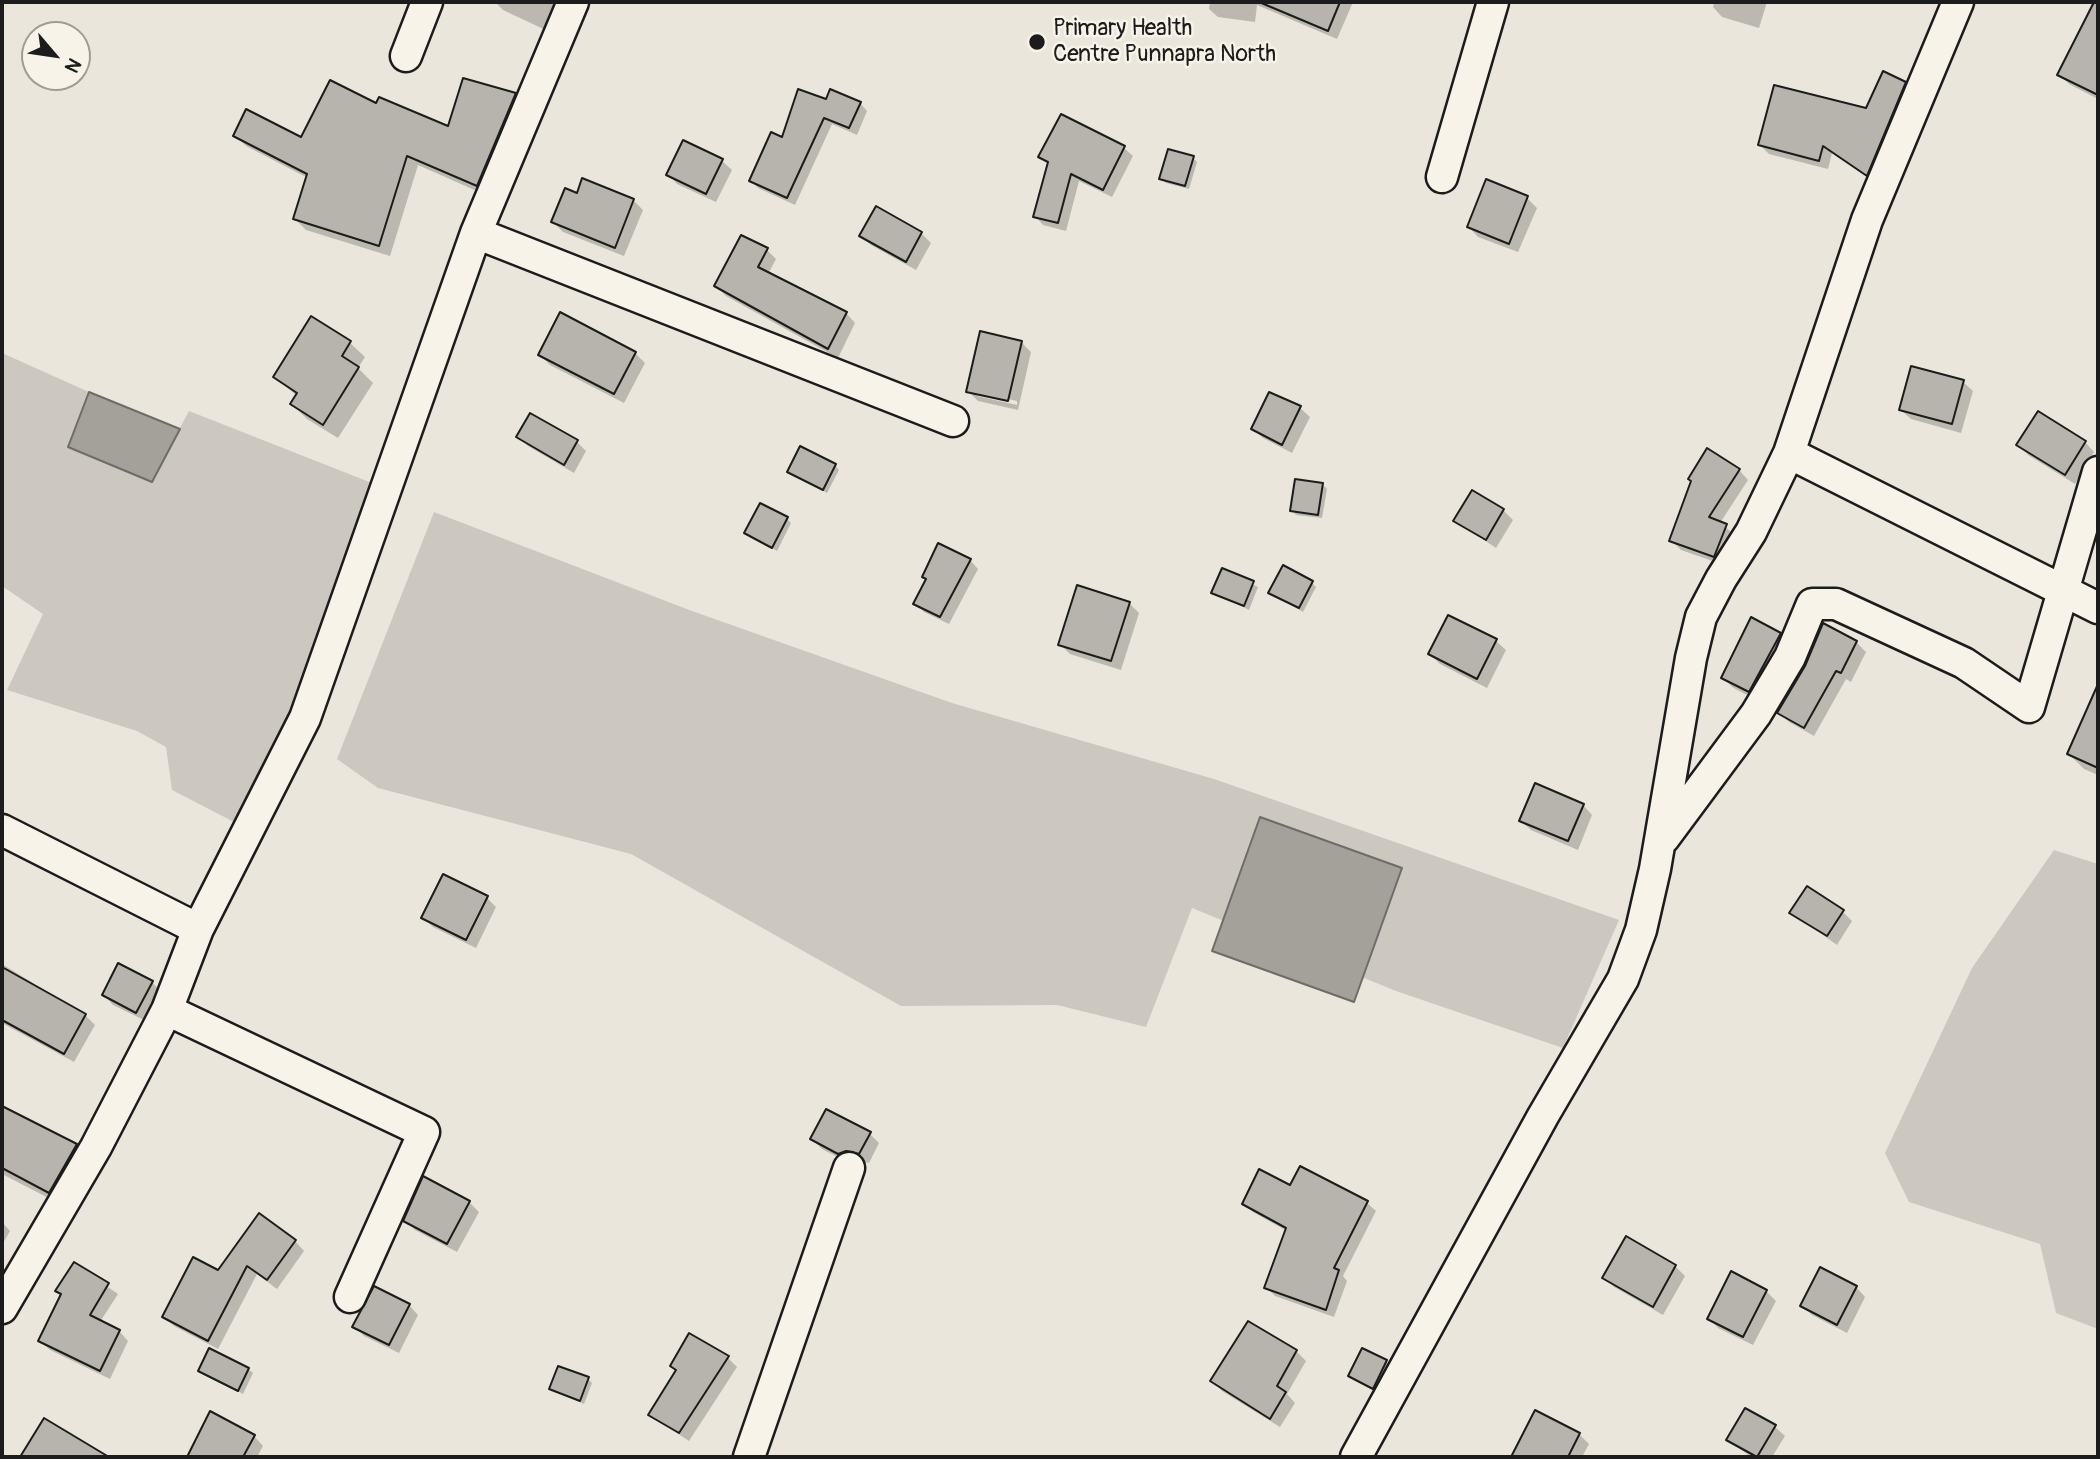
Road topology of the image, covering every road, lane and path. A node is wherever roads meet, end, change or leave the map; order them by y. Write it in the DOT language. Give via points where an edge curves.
graph roads {
  1 [pos="427,2"];
  2 [pos="573,2"];
  3 [pos="1493,2"];
  4 [pos="1958,2"];
  5 [pos="406,56"];
  6 [pos="1442,177"];
  7 [pos="476,233"];
  8 [pos="954,421"];
  9 [pos="1789,453"];
  10 [pos="2098,471"];
  11 [pos="2062,587"];
  12 [pos="2098,608"];
  13 [pos="2,830"];
  14 [pos="1660,844"];
  15 [pos="198,929"];
  16 [pos="167,1010"];
  17 [pos="849,1168"];
  18 [pos="351,1297"];
  19 [pos="2,1308"];
  20 [pos="749,1457"];
  21 [pos="1356,1457"];
  1 -- 5 [label="street"];
  2 -- 7 [label="street"];
  3 -- 6 [label="street"];
  4 -- 9 [label="street" via="1867,219"];
  7 -- 8 [label="street"];
  7 -- 15 [label="street" via="305,718"];
  9 -- 11 [label="street"];
  9 -- 14 [label="street" via="1751,532 1701,617"];
  10 -- 11 [label="street"];
  11 -- 12 [label="street"];
  11 -- 14 [label="street" via="2029,707 1964,663 1836,604 1812,604 1790,657 1756,714"];
  13 -- 15 [label="street"];
  14 -- 21 [label="street" via="1641,930 1623,979"];
  15 -- 16 [label="street"];
  16 -- 18 [label="street" via="424,1132"];
  16 -- 19 [label="street" via="96,1147"];
  17 -- 20 [label="street"];
}
